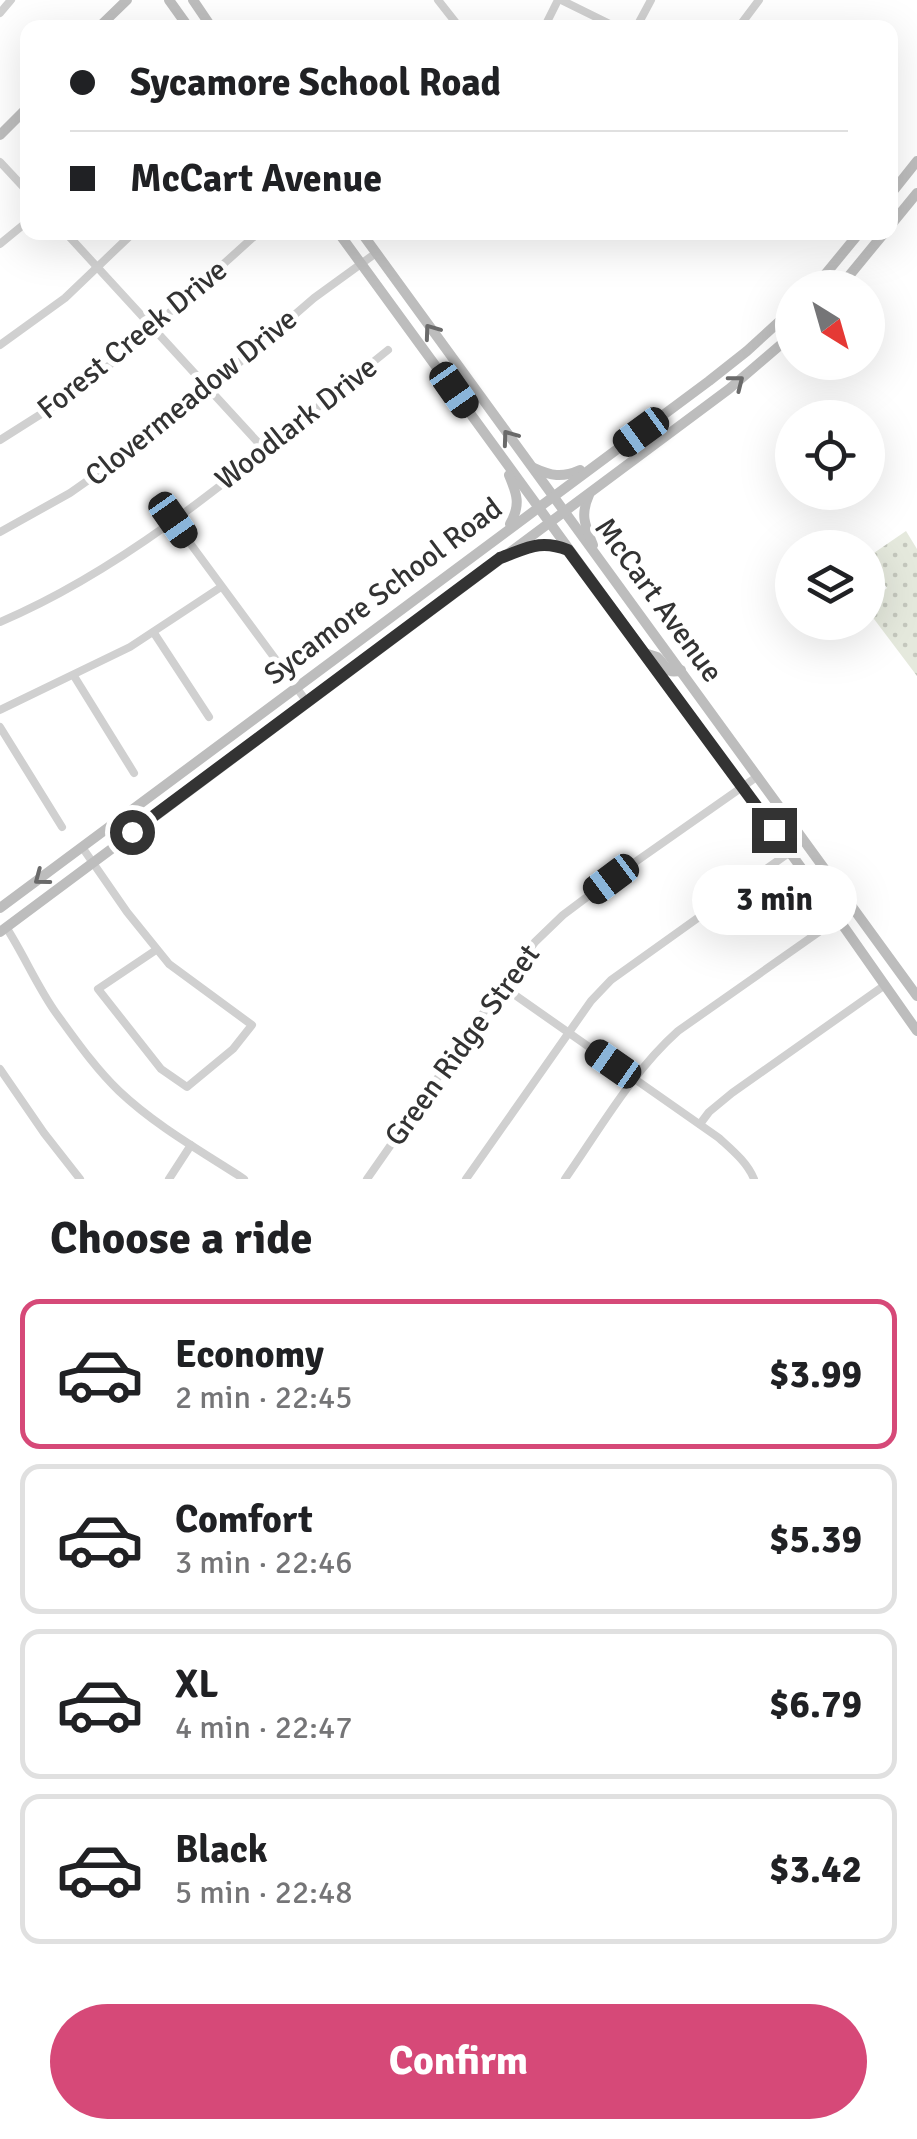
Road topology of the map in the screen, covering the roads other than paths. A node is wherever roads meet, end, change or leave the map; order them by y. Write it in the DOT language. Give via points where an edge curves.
graph roads {
  1 [pos="11,0"];
  2 [pos="127,0"];
  3 [pos="438,0"];
  4 [pos="559,0"];
  5 [pos="0,13"];
  6 [pos="106,20"];
  7 [pos="454,20"];
  8 [pos="601,20"];
  9 [pos="20,115"];
  10 [pos="0,135"];
  11 [pos="917,161"];
  12 [pos="0,162"];
  13 [pos="20,183"];
  14 [pos="898,185"];
  15 [pos="917,192"];
  16 [pos="898,216"];
  17 [pos="20,228"];
  18 [pos="72,240"];
  19 [pos="126,240"];
  20 [pos="250,240"];
  21 [pos="344,240"];
  22 [pos="367,240"];
  23 [pos="853,240"];
  24 [pos="878,240"];
  25 [pos="0,244"];
  26 [pos="376,253"];
  27 [pos="361,264"];
  28 [pos="98,268"];
  29 [pos="829,270"];
  30 [pos="854,270"];
  31 [pos="775,326"];
  32 [pos="153,328"];
  33 [pos="0,345"];
  34 [pos="388,350"];
  35 [pos="775,350"];
  36 [pos="467,380"];
  37 [pos="209,388"];
  38 [pos="454,390"];
  39 [pos="669,412"];
  40 [pos="678,426"];
  41 [pos="0,440"];
  42 [pos="264,449"];
  43 [pos="498,451"];
  44 [pos="599,462"];
  45 [pos="529,465"];
  46 [pos="591,492"];
  47 [pos="552,496"];
  48 [pos="538,507"];
  49 [pos="563,512"];
  50 [pos="173,520"];
  51 [pos="548,522"];
  52 [pos="507,530"];
  53 [pos="0,532"];
  54 [pos="568,550"];
  55 [pos="500,558"];
  56 [pos="599,560"];
  57 [pos="221,587"];
  58 [pos="404,606"];
  59 [pos="0,622"];
  60 [pos="416,622"];
  61 [pos="154,633"];
  62 [pos="644,653"];
  63 [pos="681,670"];
  64 [pos="74,676"];
  65 [pos="664,680"];
  66 [pos="296,687"];
  67 [pos="699,695"];
  68 [pos="307,702"];
  69 [pos="0,710"];
  70 [pos="209,716"];
  71 [pos="0,727"];
  72 [pos="204,756"];
  73 [pos="214,770"];
  74 [pos="134,774"];
  75 [pos="758,776"];
  76 [pos="742,786"];
  77 [pos="62,827"];
  78 [pos="82,847"];
  79 [pos="790,852"];
  80 [pos="92,862"];
  81 [pos="0,908"];
  82 [pos="853,908"];
  83 [pos="838,917"];
  84 [pos="3,929"];
  85 [pos="156,950"];
  86 [pos="884,984"];
  87 [pos="502,986"];
  88 [pos="917,996"];
  89 [pos="917,1030"];
  90 [pos="568,1032"];
  91 [pos="0,1069"];
  92 [pos="635,1079"];
  93 [pos="700,1124"];
  94 [pos="191,1145"];
  95 [pos="80,1179"];
  96 [pos="169,1179"];
  97 [pos="244,1179"];
  98 [pos="367,1179"];
  99 [pos="466,1179"];
  100 [pos="565,1179"];
  101 [pos="754,1179"];
  1 -- 5 [label="street"];
  2 -- 6 [label="main road"];
  3 -- 7 [label="street"];
  4 -- 8 [label="street"];
  9 -- 10 [label="main road"];
  11 -- 14 [label="main road"];
  12 -- 13 [label="street"];
  15 -- 16 [label="main road"];
  17 -- 25 [label="street"];
  18 -- 28 [label="street"];
  19 -- 28 [label="street"];
  20 -- 32 [label="street, Forest Creek Drive"];
  21 -- 27 [label="main road, McCart Avenue"];
  22 -- 26 [label="main road, McCart Avenue"];
  23 -- 29 [label="main road"];
  24 -- 30 [label="main road"];
  26 -- 27 [label="street, Clovermeadow Drive"];
  36 -- 26 [label="main road, McCart Avenue, one-way"];
  27 -- 37 [label="street, Clovermeadow Drive"];
  27 -- 38 [label="main road, McCart Avenue"];
  28 -- 32 [label="street"];
  28 -- 33 [label="street"];
  31 -- 39 [label="main road, Sycamore School Road"];
  32 -- 37 [label="street"];
  32 -- 41 [label="street, Forest Creek Drive" via="79,390"];
  34 -- 42 [label="street, Woodlark Drive"];
  40 -- 35 [label="main road, Sycamore School Road, one-way"];
  36 -- 38 [label="main road"];
  45 -- 36 [label="main road, McCart Avenue, one-way"];
  37 -- 42 [label="street"];
  37 -- 53 [label="street, Clovermeadow Drive" via="70,493"];
  38 -- 43 [label="main road, McCart Avenue"];
  39 -- 40 [label="main road"];
  39 -- 44 [label="main road, Sycamore School Road"];
  40 -- 46 [label="main road, Sycamore School Road"];
  42 -- 50 [label="street, Woodlark Drive"];
  43 -- 48 [label="main road, McCart Avenue"];
  43 -- 52 [label="main road" via="519,498"];
  44 -- 45 [label="main road" via="567,476"];
  44 -- 47 [label="main road, Sycamore School Road"];
  45 -- 47 [label="main road, McCart Avenue"];
  46 -- 49 [label="main road, Sycamore School Road"];
  46 -- 56 [label="main road" via="582,520"];
  47 -- 48 [label="main road, Sycamore School Road"];
  47 -- 49 [label="main road, McCart Avenue"];
  48 -- 51 [label="main road, McCart Avenue"];
  48 -- 52 [label="main road, Sycamore School Road"];
  49 -- 51 [label="main road, Sycamore School Road"];
  49 -- 56 [label="main road, McCart Avenue"];
  50 -- 57 [label="street"];
  50 -- 59 [label="street, Woodlark Drive"];
  51 -- 54 [label="main road, McCart Avenue"];
  51 -- 55 [label="main road, Sycamore School Road"];
  52 -- 58 [label="main road, Sycamore School Road"];
  54 -- 55 [label="main road" via="536,544"];
  54 -- 62 [label="main road, McCart Avenue"];
  55 -- 60 [label="main road, Sycamore School Road"];
  56 -- 63 [label="main road, McCart Avenue"];
  57 -- 61 [label="street"];
  57 -- 66 [label="street"];
  58 -- 60 [label="main road"];
  58 -- 66 [label="main road, Sycamore School Road"];
  60 -- 68 [label="main road, Sycamore School Road"];
  61 -- 64 [label="street"];
  61 -- 70 [label="street"];
  62 -- 63 [label="main road" via="670,671"];
  62 -- 65 [label="main road, McCart Avenue"];
  63 -- 67 [label="main road, McCart Avenue"];
  64 -- 69 [label="street"];
  64 -- 74 [label="street"];
  65 -- 67 [label="main road" via="674,678"];
  65 -- 76 [label="main road, McCart Avenue"];
  66 -- 68 [label="street"];
  66 -- 72 [label="main road, Sycamore School Road"];
  67 -- 75 [label="main road, McCart Avenue"];
  68 -- 73 [label="main road, Sycamore School Road"];
  71 -- 77 [label="street"];
  72 -- 73 [label="main road"];
  72 -- 78 [label="main road, Sycamore School Road"];
  73 -- 80 [label="main road, Sycamore School Road"];
  75 -- 76 [label="street, Green Ridge Street"];
  75 -- 82 [label="main road, McCart Avenue"];
  76 -- 79 [label="main road, McCart Avenue"];
  76 -- 87 [label="street, Green Ridge Street" via="563,915"];
  78 -- 80 [label="street"];
  78 -- 81 [label="main road, Sycamore School Road, one-way"];
  79 -- 83 [label="main road, McCart Avenue"];
  79 -- 90 [label="street" via="625,970"];
  80 -- 84 [label="main road, Sycamore School Road"];
  80 -- 85 [label="street"];
  82 -- 83 [label="street"];
  82 -- 88 [label="main road, McCart Avenue"];
  83 -- 86 [label="main road, McCart Avenue"];
  83 -- 92 [label="street" via="678,1031"];
  84 -- 94 [label="street" via="108,1080"];
  85 -- 85 [label="street" via="252,1025 187,1086 161,1069 98,989"];
  86 -- 89 [label="main road, McCart Avenue"];
  86 -- 93 [label="street" via="732,1093"];
  87 -- 90 [label="street"];
  87 -- 98 [label="street, Green Ridge Street"];
  90 -- 92 [label="street"];
  90 -- 99 [label="street"];
  91 -- 95 [label="street"];
  92 -- 93 [label="street"];
  92 -- 100 [label="street"];
  93 -- 101 [label="street"];
  94 -- 96 [label="street"];
  94 -- 97 [label="street"];
}
